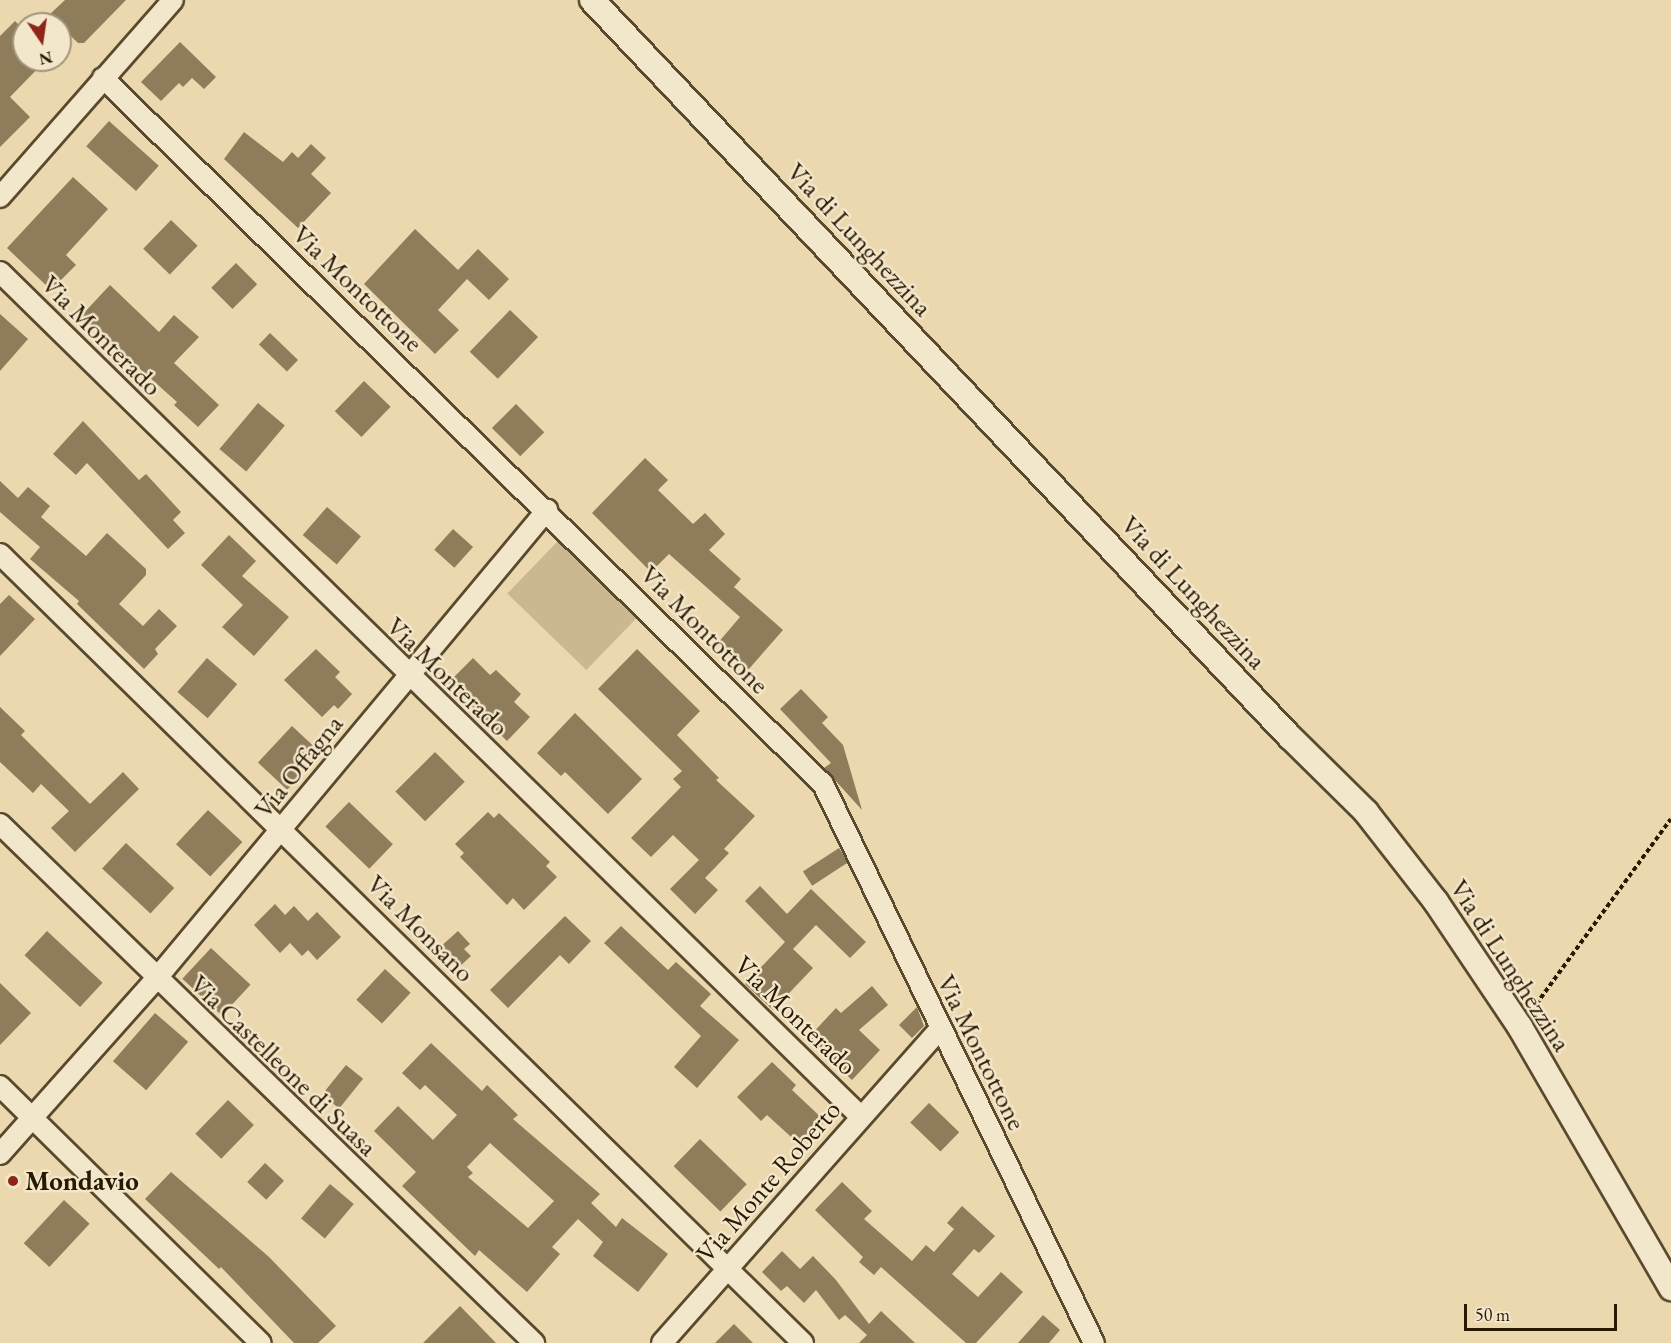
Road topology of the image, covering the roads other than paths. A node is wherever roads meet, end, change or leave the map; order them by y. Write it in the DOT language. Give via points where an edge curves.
graph roads {
  1 [pos="173,0"];
  2 [pos="592,0"];
  3 [pos="103,78"];
  4 [pos="0,197"];
  5 [pos="0,272"];
  6 [pos="547,510"];
  7 [pos="0,554"];
  8 [pos="408,674"];
  9 [pos="0,824"];
  10 [pos="281,828"];
  11 [pos="156,979"];
  12 [pos="940,1029"];
  13 [pos="0,1086"];
  14 [pos="860,1116"];
  15 [pos="33,1117"];
  16 [pos="0,1154"];
  17 [pos="727,1268"];
  18 [pos="1671,1288"];
  19 [pos="261,1343"];
  20 [pos="534,1343"];
  21 [pos="662,1343"];
  22 [pos="803,1343"];
  23 [pos="1094,1343"];
  1 -- 3 [label="street"];
  2 -- 18 [label="street, Via di Lunghezzina" via="1290,737 1366,812 1436,902 1520,1027"];
  3 -- 4 [label="street"];
  3 -- 6 [label="street, Via Montottone"];
  5 -- 8 [label="street, Via Monterado"];
  6 -- 8 [label="street, Via Offagna"];
  6 -- 12 [label="street, Via Montottone" via="823,784"];
  7 -- 10 [label="street, Via Monsano"];
  8 -- 10 [label="street, Via Offagna"];
  8 -- 14 [label="street, Via Monterado"];
  9 -- 11 [label="street, Via Castelleone di Suasa"];
  10 -- 11 [label="street, Via Offagna"];
  10 -- 17 [label="street, Via Monsano"];
  11 -- 15 [label="street, Via Offagna"];
  11 -- 20 [label="street, Via Castelleone di Suasa"];
  12 -- 14 [label="street, Via Monte Roberto"];
  12 -- 23 [label="street, Via Montottone"];
  13 -- 15 [label="street"];
  14 -- 17 [label="street, Via Monte Roberto"];
  15 -- 16 [label="street, Via Offagna"];
  15 -- 19 [label="street"];
  17 -- 21 [label="street, Via Monte Roberto"];
  17 -- 22 [label="street, Via Monsano"];
}
